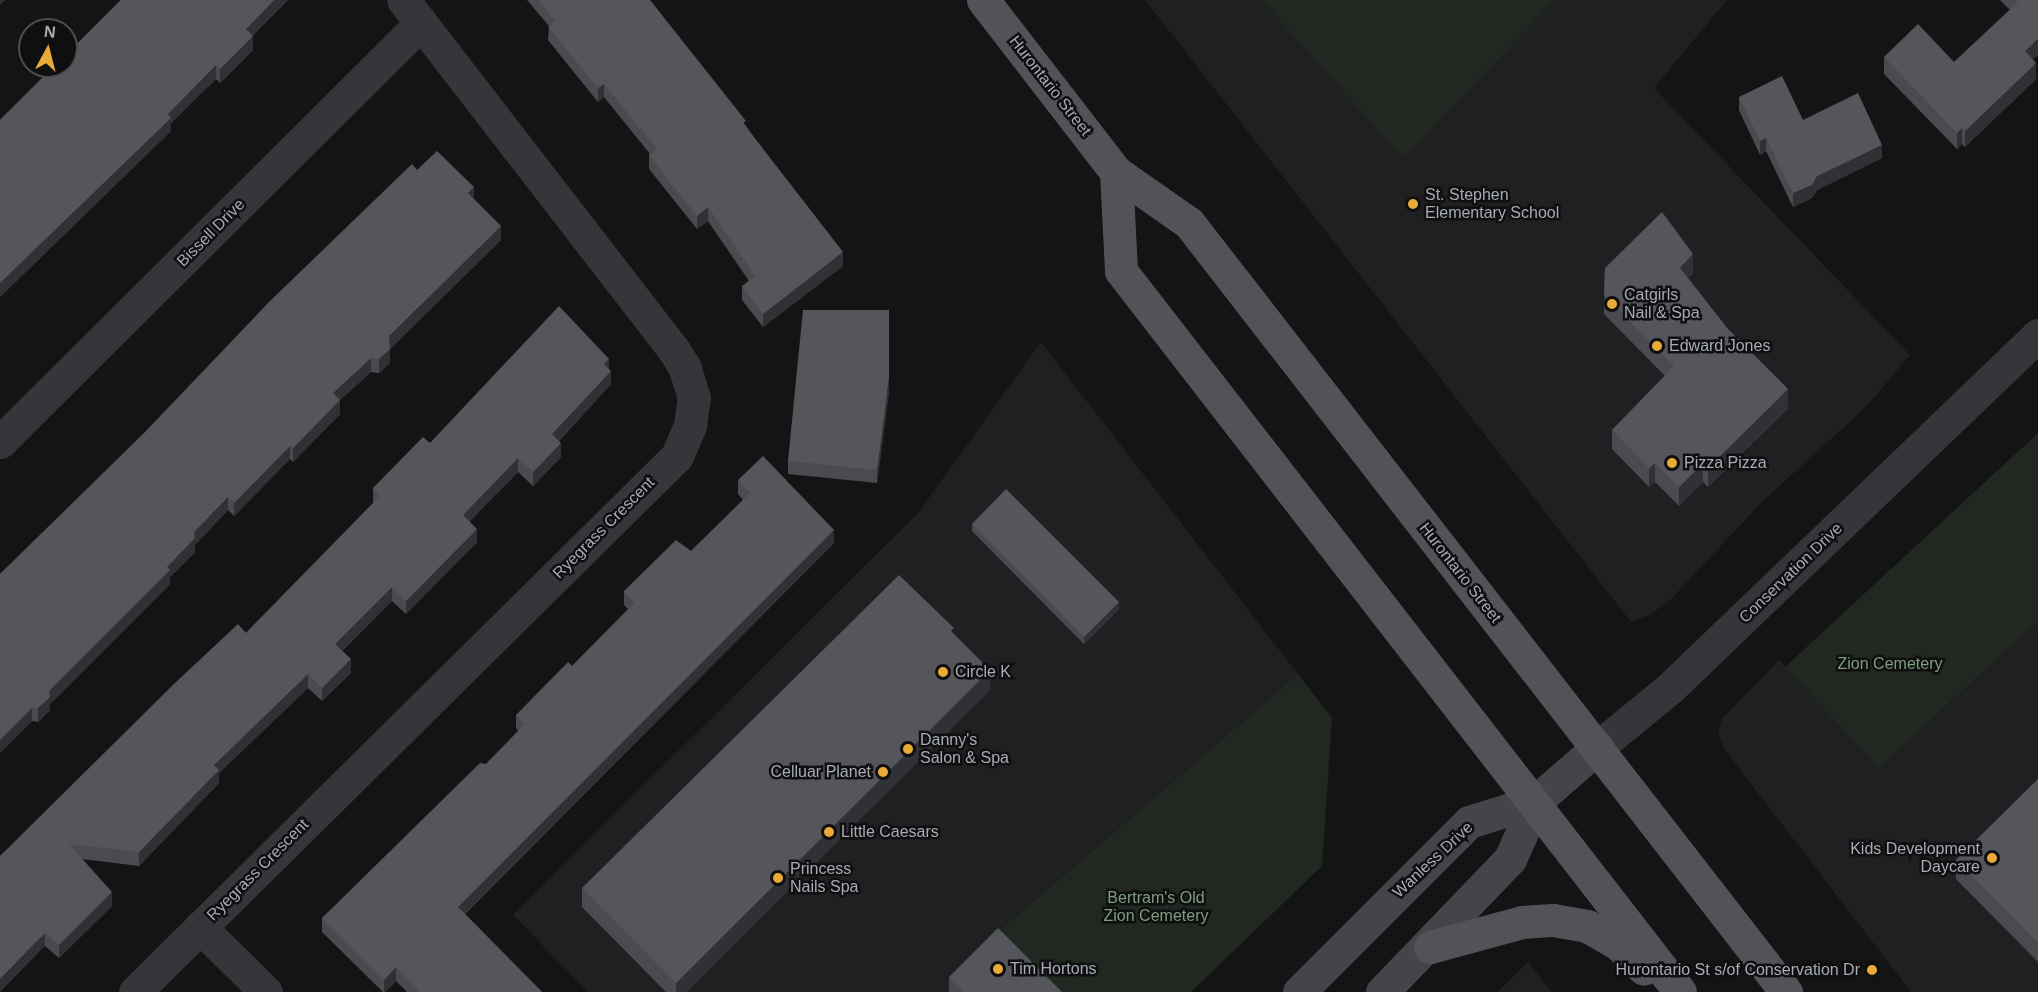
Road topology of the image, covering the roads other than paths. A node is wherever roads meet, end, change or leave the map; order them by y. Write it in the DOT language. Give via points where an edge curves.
graph roads {
  1 [pos="983,0"];
  2 [pos="412,12"];
  3 [pos="1116,172"];
  4 [pos="2038,335"];
  5 [pos="0,442"];
  6 [pos="1598,747"];
  7 [pos="1536,801"];
  8 [pos="200,927"];
  9 [pos="1430,947"];
  10 [pos="135,992"];
  11 [pos="266,992"];
  12 [pos="1299,992"];
  13 [pos="1382,992"];
  14 [pos="1666,992"];
  15 [pos="1680,992"];
  16 [pos="1786,992"];
  1 -- 3 [label="main road, Hurontario Street"];
  2 -- 5 [label="street, Bissell Drive"];
  2 -- 8 [label="street, Ryegrass Crescent" via="673,350 685,368 694,398 690,426 677,456"];
  3 -- 6 [label="main road, Hurontario Street" via="1189,223"];
  3 -- 7 [label="main road" via="1121,271 1476,732"];
  4 -- 6 [label="street, Conservation Drive" via="1670,688"];
  6 -- 7 [label="main road, Conservation Drive"];
  6 -- 16 [label="main road, Hurontario Street"];
  7 -- 9 [label="main road" via="1510,859"];
  7 -- 12 [label="main road, Wanless Drive" via="1470,822"];
  7 -- 15 [label="main road"];
  8 -- 10 [label="street, Ryegrass Crescent"];
  8 -- 11 [label="street"];
  9 -- 13 [label="main road"];
  9 -- 14 [label="main road" via="1522,922 1553,920 1587,926 1617,944"];
}
